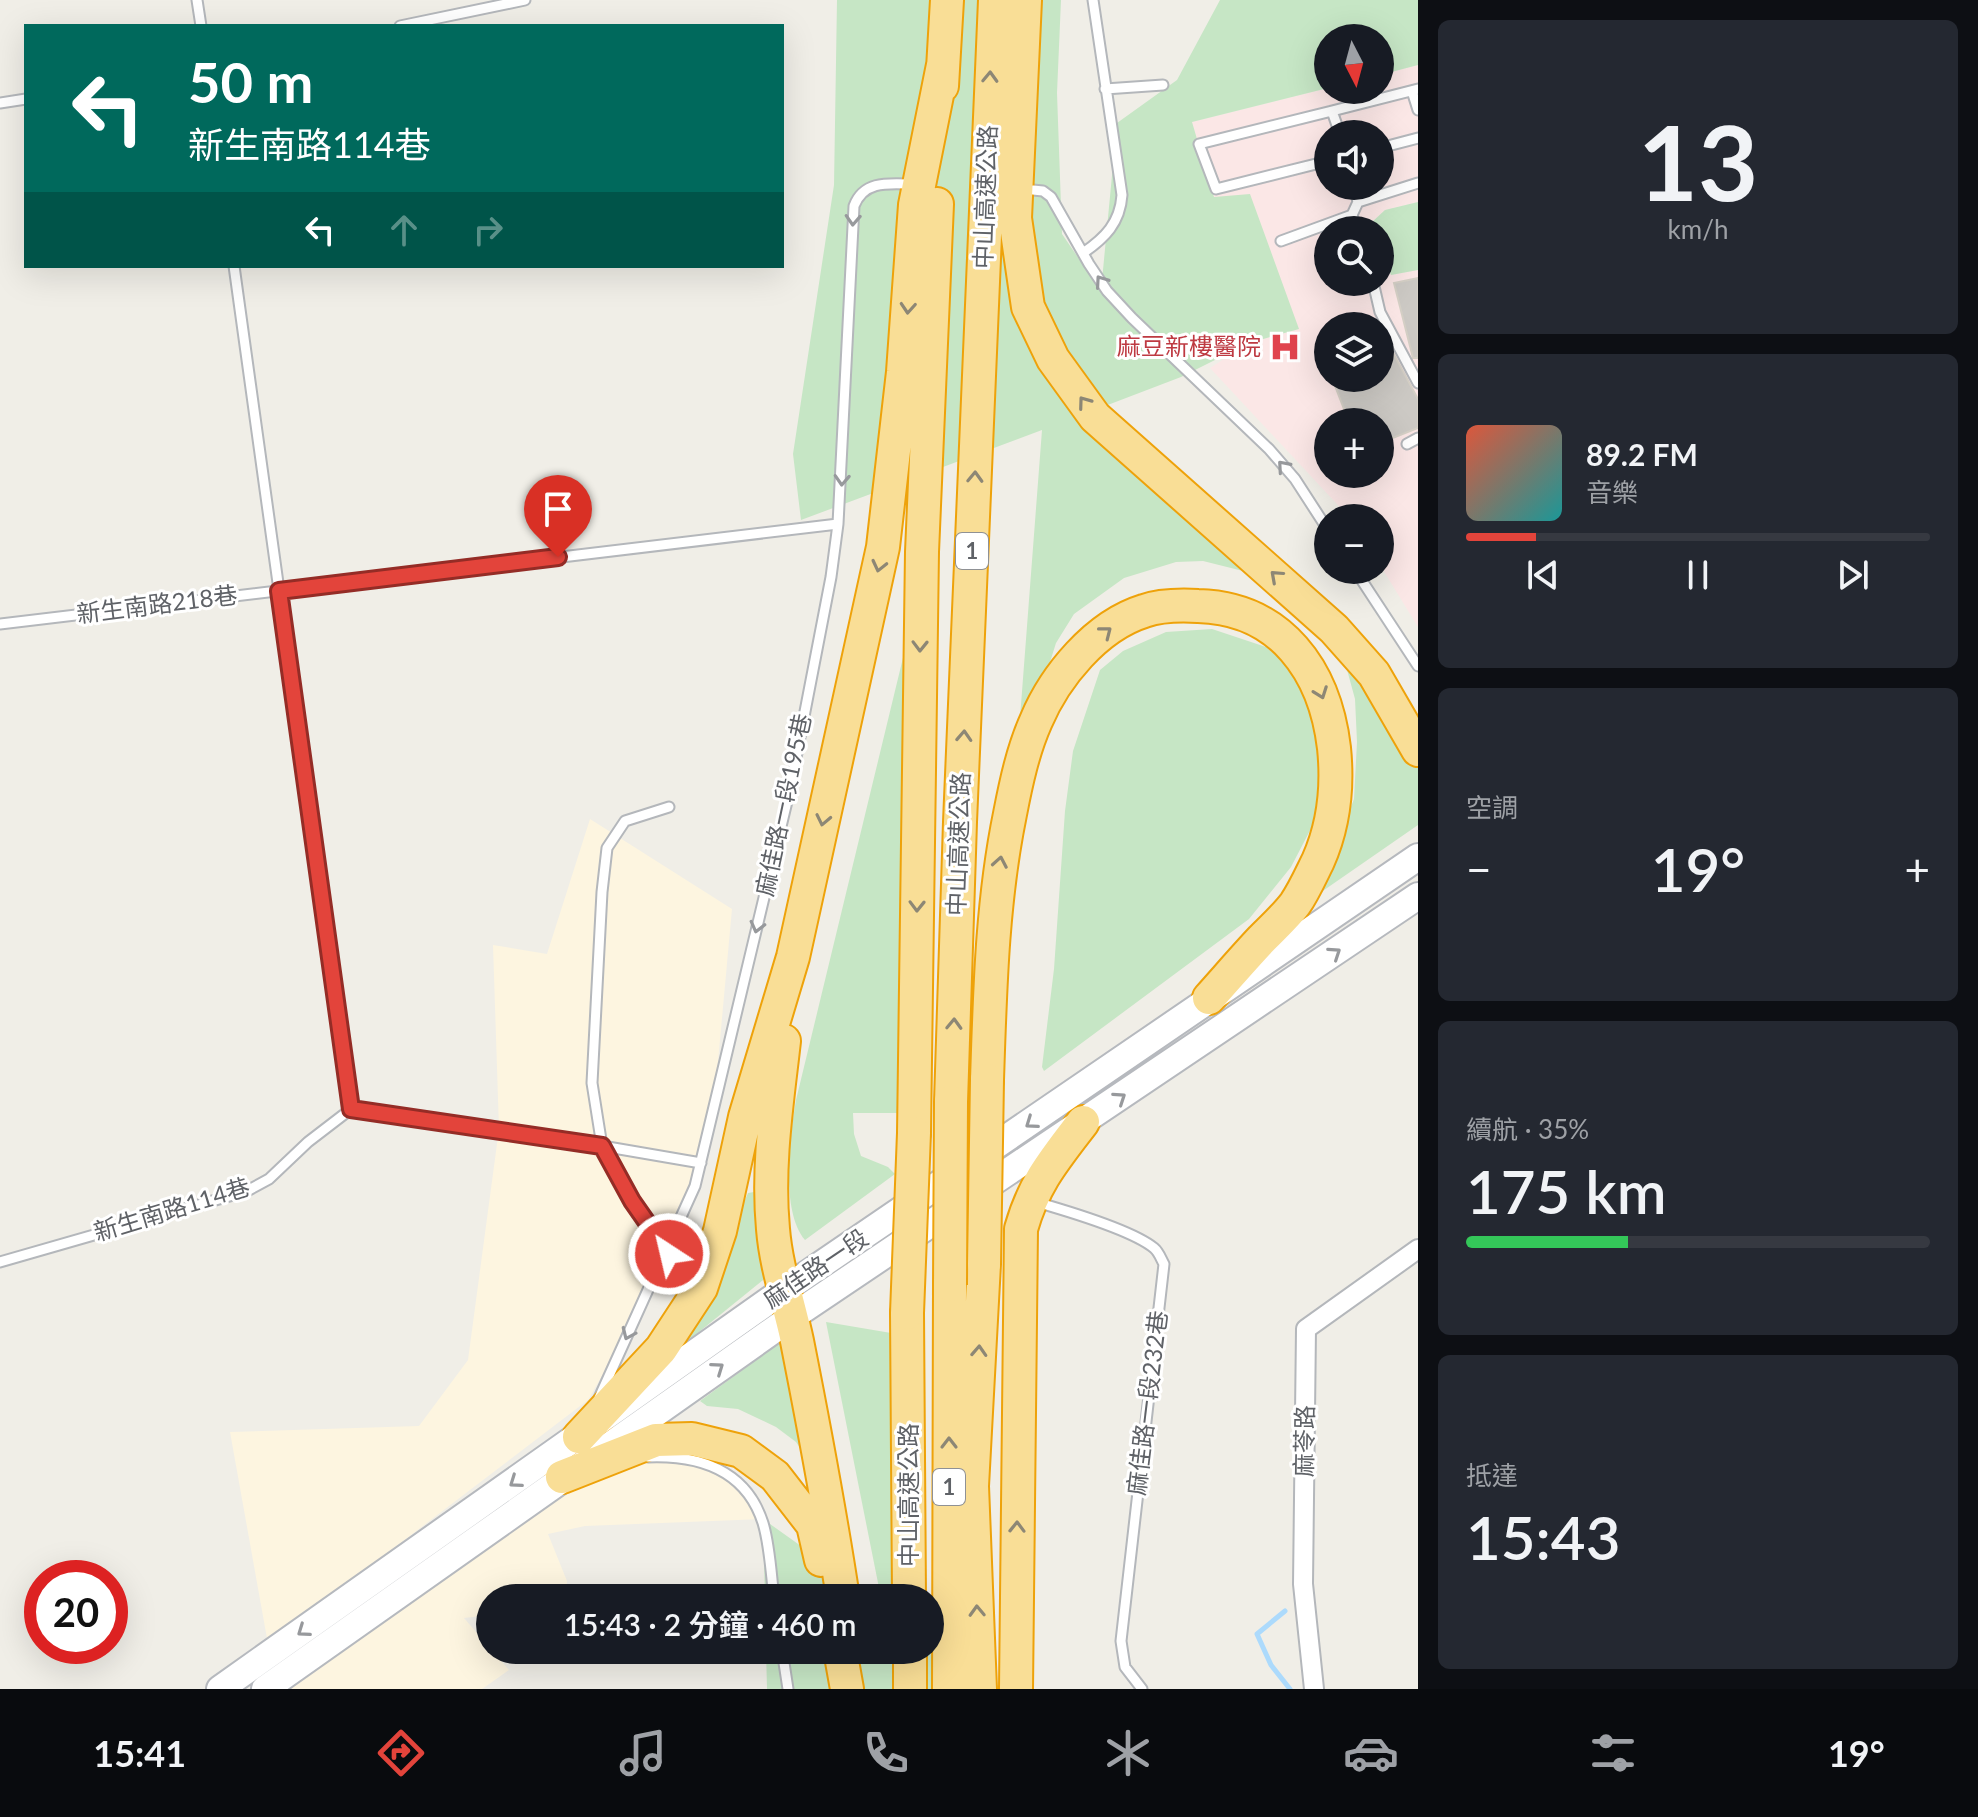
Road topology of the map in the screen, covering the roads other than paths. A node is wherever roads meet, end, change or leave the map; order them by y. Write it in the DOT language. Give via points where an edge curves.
graph roads {
  1 [pos="197,0"];
  2 [pos="525,0"];
  3 [pos="947,0"];
  4 [pos="995,0"];
  5 [pos="1025,0"];
  6 [pos="1093,0"];
  7 [pos="201,24"];
  8 [pos="410,24"];
  9 [pos="943,65"];
  10 [pos="1163,85"];
  11 [pos="1105,89"];
  12 [pos="1415,90"];
  13 [pos="24,99"];
  14 [pos="0,103"];
  15 [pos="1418,110"];
  16 [pos="1332,111"];
  17 [pos="1335,120"];
  18 [pos="1418,138"];
  19 [pos="1394,144"];
  20 [pos="1314,164"];
  21 [pos="1418,183"];
  22 [pos="908,184"];
  23 [pos="1033,190"];
  24 [pos="1358,202"];
  25 [pos="1352,215"];
  26 [pos="1281,241"];
  27 [pos="1083,253"];
  28 [pos="234,268"];
  29 [pos="1376,296"];
  30 [pos="1418,383"];
  31 [pos="1418,438"];
  32 [pos="1407,444"];
  33 [pos="1314,508"];
  34 [pos="838,524"];
  35 [pos="1364,584"];
  36 [pos="279,591"];
  37 [pos="0,624"];
  38 [pos="1418,666"];
  39 [pos="1374,674"];
  40 [pos="1418,716"];
  41 [pos="1418,750"];
  42 [pos="669,807"];
  43 [pos="1418,857"];
  44 [pos="1418,896"];
  45 [pos="793,957"];
  46 [pos="1209,998"];
  47 [pos="351,1109"];
  48 [pos="1083,1122"];
  49 [pos="602,1146"];
  50 [pos="701,1163"];
  51 [pos="1029,1200"];
  52 [pos="1418,1249"];
  53 [pos="669,1254"];
  54 [pos="0,1262"];
  55 [pos="788,1304"];
  56 [pos="579,1437"];
  57 [pos="562,1477"];
  58 [pos="772,1584"];
  59 [pos="826,1584"];
  60 [pos="841,1584"];
  61 [pos="909,1584"];
  62 [pos="784,1664"];
  63 [pos="910,1664"];
  64 [pos="220,1689"];
  65 [pos="265,1689"];
  66 [pos="788,1689"];
  67 [pos="910,1689"];
  68 [pos="949,1689"];
  69 [pos="980,1689"];
  70 [pos="1016,1689"];
  71 [pos="1142,1689"];
  72 [pos="1314,1689"];
  1 -- 7 [label="lane"];
  2 -- 8 [label="lane"];
  3 -- 9 [label="highway, 中山高速公路 / 1"];
  68 -- 4 [label="highway, 中山高速公路 / 1, one-way, bridge" via="951,1102"];
  39 -- 5 [label="highway, one-way" via="1334,629 1095,417 1053,359 1028,307 1015,218"];
  6 -- 11 [label="lane"];
  9 -- 45 [label="highway, one-way" via="915,205 883,547"];
  9 -- 61 [label="highway, 中山高速公路 / 1, one-way, bridge" via="922,552 907,1313"];
  10 -- 11 [label="lane"];
  11 -- 27 [label="lane" via="1121,205 1107,234"];
  12 -- 15 [label="lane"];
  12 -- 16 [label="lane"];
  13 -- 14 [label="lane"];
  16 -- 17 [label="lane"];
  16 -- 20 [label="lane" via="1199,144 1216,189"];
  18 -- 19 [label="lane"];
  21 -- 24 [label="lane"];
  22 -- 34 [label="lane, 麻佳路一段195巷, one-way" via="871,186 854,206"];
  23 -- 27 [label="lane" via="1051,197"];
  24 -- 25 [label="lane"];
  25 -- 26 [label="lane"];
  33 -- 27 [label="lane, one-way" via="1275,456 1119,305"];
  28 -- 36 [label="lane"];
  29 -- 30 [label="lane"];
  31 -- 32 [label="lane"];
  34 -- 36 [label="lane, 新生南路218巷"];
  34 -- 50 [label="lane, 麻佳路一段195巷, one-way" via="790,789"];
  35 -- 38 [label="lane"];
  36 -- 37 [label="lane, 新生南路218巷"];
  36 -- 47 [label="lane"];
  39 -- 40 [label="highway"];
  39 -- 41 [label="highway"];
  42 -- 49 [label="lane" via="625,821 607,848 592,1083"];
  43 -- 46 [label="main road, 麻佳路一段"];
  48 -- 44 [label="main road, 麻佳路一段, one-way"];
  45 -- 55 [label="highway" via="771,1173 772,1227"];
  45 -- 56 [label="highway" via="701,1288 661,1349"];
  46 -- 55 [label="main road, 麻佳路一段, one-way" via="979,1159"];
  69 -- 46 [label="highway, one-way, bridge" via="972,1486 998,872 1017,779 1036,720 1059,681 1083,650 1115,624 1174,605 1219,606 1258,620 1285,639 1318,682 1330,719 1336,771 1332,821 1295,904"];
  47 -- 49 [label="lane"];
  47 -- 54 [label="lane, 新生南路114巷" via="269,1179 247,1191"];
  48 -- 51 [label="highway"];
  48 -- 55 [label="main road, 麻佳路一段"];
  49 -- 50 [label="lane"];
  49 -- 53 [label="lane"];
  50 -- 56 [label="lane, 麻佳路一段195巷, one-way" via="687,1207"];
  70 -- 51 [label="highway, one-way" via="1021,1229"];
  51 -- 71 [label="lane, 麻佳路一段232巷" via="1139,1240 1156,1249 1164,1264 1121,1641 1125,1667"];
  52 -- 72 [label="street, 麻苓路" via="1306,1329 1303,1584"];
  55 -- 56 [label="main road, 麻佳路一段"];
  57 -- 55 [label="main road, 麻佳路一段, one-way"];
  55 -- 60 [label="highway"];
  56 -- 64 [label="main road, 麻佳路一段, one-way"];
  57 -- 58 [label="lane" via="650,1456 702,1462 736,1479 763,1524"];
  57 -- 59 [label="highway" via="656,1440 692,1439 741,1451 775,1476 813,1525"];
  57 -- 65 [label="main road, 麻佳路一段"];
  62 -- 66 [label="lane"];
  63 -- 67 [label="highway"];
}
